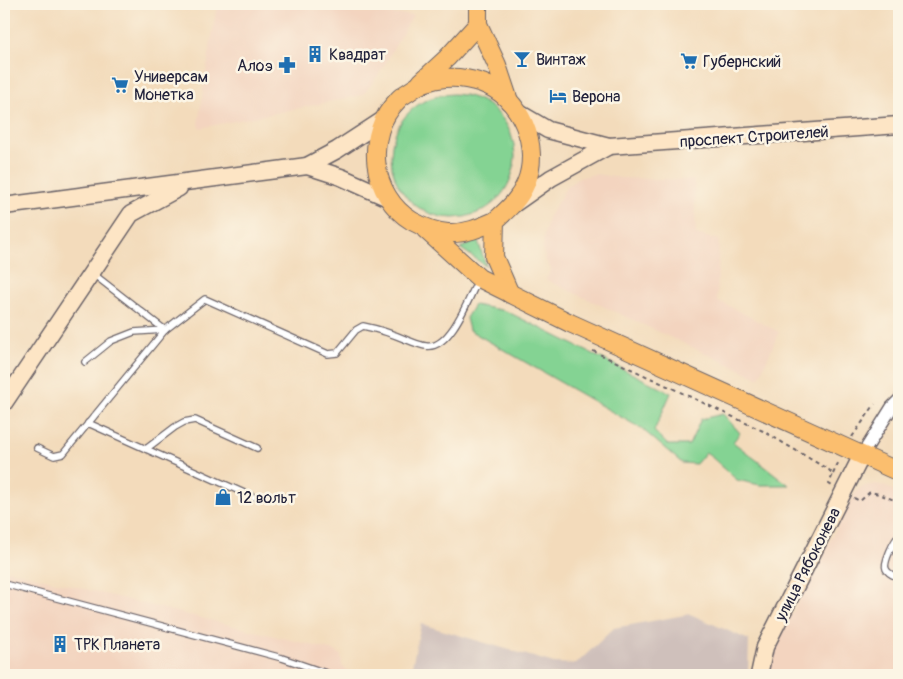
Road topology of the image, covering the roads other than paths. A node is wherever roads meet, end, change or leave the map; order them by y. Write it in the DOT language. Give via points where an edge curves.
graph roads {
  1 [pos="478,4"];
  2 [pos="478,24"];
  3 [pos="417,85"];
  4 [pos="514,107"];
  5 [pos="383,120"];
  6 [pos="899,125"];
  7 [pos="610,146"];
  8 [pos="307,166"];
  9 [pos="189,182"];
  10 [pos="388,198"];
  11 [pos="514,204"];
  12 [pos="4,206"];
  13 [pos="495,221"];
  14 [pos="423,227"];
  15 [pos="91,273"];
  16 [pos="479,278"];
  17 [pos="510,294"];
  18 [pos="165,330"];
  19 [pos="85,362"];
  20 [pos="899,400"];
  21 [pos="4,403"];
  22 [pos="88,423"];
  23 [pos="37,448"];
  24 [pos="257,448"];
  25 [pos="146,449"];
  26 [pos="862,455"];
  27 [pos="899,472"];
  28 [pos="254,497"];
  29 [pos="899,536"];
  30 [pos="899,578"];
  31 [pos="4,584"];
  32 [pos="332,675"];
  33 [pos="759,675"];
  1 -- 2 [label="main road"];
  2 -- 3 [label="main road"];
  2 -- 4 [label="main road"];
  3 -- 4 [label="main road" via="441,78 466,78 489,86"];
  3 -- 5 [label="main road" via="398,100"];
  4 -- 7 [label="main road" via="548,130"];
  4 -- 11 [label="main road" via="528,135 531,159 526,183"];
  5 -- 8 [label="main road"];
  5 -- 10 [label="main road" via="376,139 375,160 379,180"];
  6 -- 7 [label="main road, проспект Строителей"];
  7 -- 11 [label="main road" via="551,178"];
  8 -- 9 [label="main road"];
  8 -- 10 [label="main road"];
  9 -- 12 [label="main road"];
  9 -- 15 [label="main road" via="131,214"];
  10 -- 14 [label="main road" via="403,215"];
  11 -- 13 [label="main road"];
  13 -- 14 [label="main road" via="472,231 447,233"];
  13 -- 17 [label="main road" via="494,257"];
  14 -- 16 [label="main road"];
  15 -- 18 [label="lane"];
  15 -- 21 [label="main road"];
  16 -- 17 [label="main road"];
  16 -- 18 [label="lane" via="447,338 436,346 426,346 363,326 337,353 328,354 205,299"];
  17 -- 26 [label="main road"];
  18 -- 19 [label="lane" via="134,332 111,341"];
  18 -- 22 [label="lane"];
  20 -- 26 [label="street"];
  22 -- 23 [label="lane" via="63,454 54,456"];
  22 -- 25 [label="lane"];
  24 -- 25 [label="lane" via="195,420 175,426"];
  25 -- 28 [label="lane"];
  26 -- 27 [label="main road"];
  26 -- 33 [label="main road, улица Рябоконева" via="765,647"];
  29 -- 30 [label="lane" via="885,564 889,574"];
  31 -- 32 [label="lane" via="282,658"];
}
